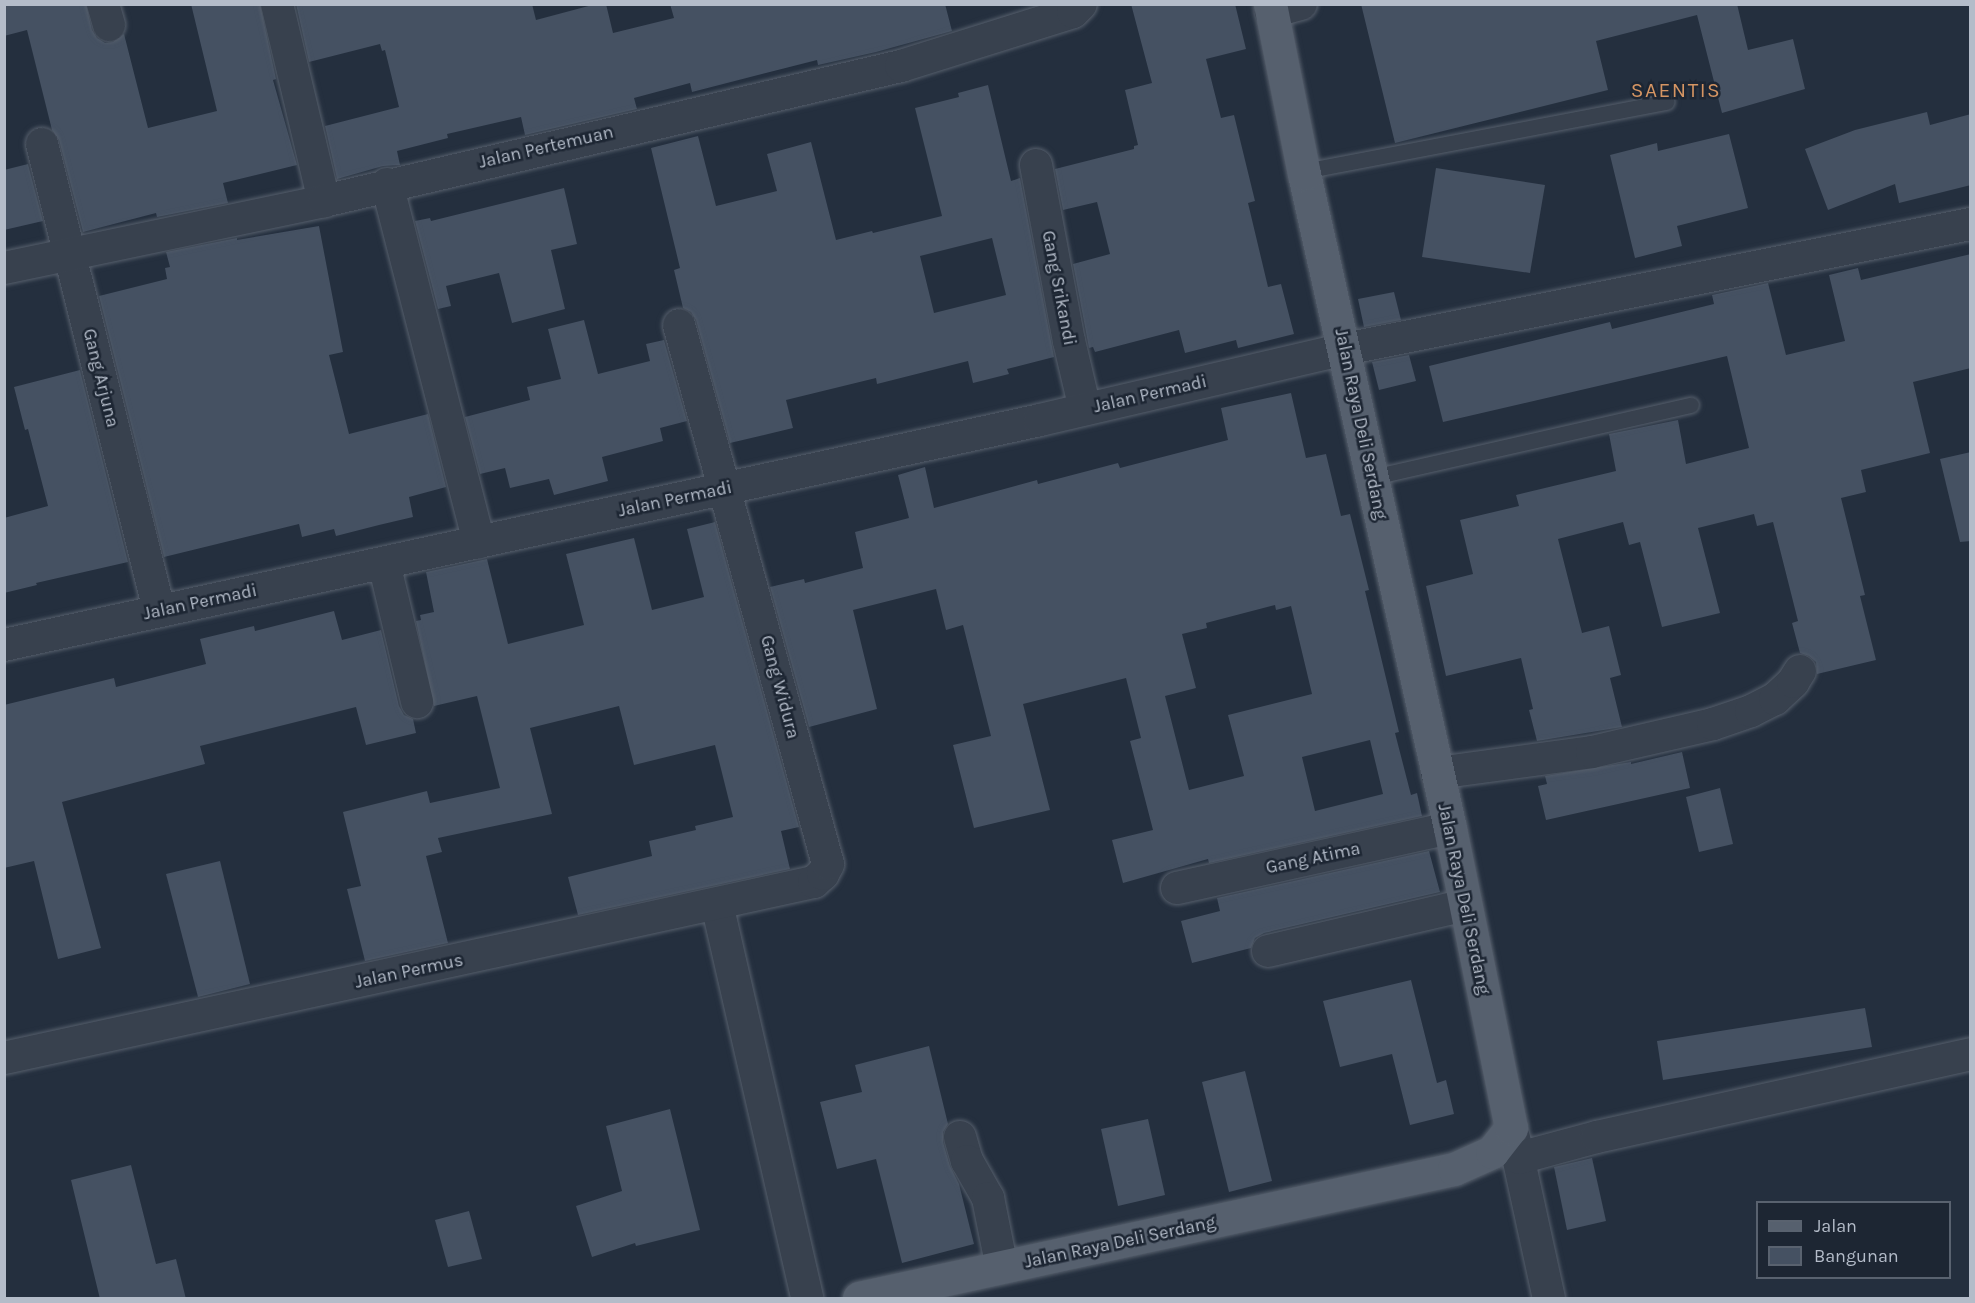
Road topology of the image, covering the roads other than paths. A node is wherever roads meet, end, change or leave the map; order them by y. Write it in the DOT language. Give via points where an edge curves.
graph roads {
  1 [pos="277,4"];
  2 [pos="1081,4"];
  3 [pos="1280,7"];
  4 [pos="1667,102"];
  5 [pos="42,144"];
  6 [pos="1036,165"];
  7 [pos="1304,171"];
  8 [pos="387,184"];
  9 [pos="324,201"];
  10 [pos="1971,224"];
  11 [pos="70,254"];
  12 [pos="4,268"];
  13 [pos="679,325"];
  14 [pos="1345,349"];
  15 [pos="1690,405"];
  16 [pos="1085,409"];
  17 [pos="1373,477"];
  18 [pos="725,488"];
  19 [pos="479,542"];
  20 [pos="384,563"];
  21 [pos="159,611"];
  22 [pos="4,645"];
  23 [pos="1800,671"];
  24 [pos="417,702"];
  25 [pos="1437,773"];
  26 [pos="1450,828"];
  27 [pos="813,882"];
  28 [pos="1177,888"];
  29 [pos="717,904"];
  30 [pos="1465,905"];
  31 [pos="1268,951"];
  32 [pos="1971,1054"];
  33 [pos="4,1058"];
  34 [pos="960,1137"];
  35 [pos="1515,1143"];
  36 [pos="1002,1268"];
  37 [pos="807,1299"];
  38 [pos="859,1299"];
  39 [pos="1550,1299"];
  1 -- 9 [label="street"];
  2 -- 8 [label="street, Jalan Pertemuan" via="1073,12 901,66"];
  3 -- 7 [label="main road, Jalan Raya Deli Serdang"];
  4 -- 7 [label="lane"];
  5 -- 11 [label="street, Gang Arjuna"];
  6 -- 16 [label="street, Gang Srikandi"];
  7 -- 14 [label="main road, Jalan Raya Deli Serdang"];
  8 -- 9 [label="street, Jalan Pertemuan"];
  8 -- 19 [label="street"];
  9 -- 11 [label="street, Jalan Pertemuan"];
  10 -- 14 [label="street, Jalan Permadi"];
  11 -- 12 [label="street, Jalan Pertemuan"];
  11 -- 21 [label="street, Gang Arjuna"];
  13 -- 18 [label="street"];
  14 -- 16 [label="street, Jalan Permadi"];
  14 -- 17 [label="main road, Jalan Raya Deli Serdang"];
  15 -- 17 [label="lane"];
  16 -- 18 [label="street, Jalan Permadi"];
  17 -- 25 [label="main road, Jalan Raya Deli Serdang"];
  18 -- 19 [label="street, Jalan Permadi"];
  18 -- 27 [label="street, Gang Widura" via="828,864"];
  19 -- 20 [label="street, Jalan Permadi"];
  20 -- 21 [label="street, Jalan Permadi"];
  20 -- 24 [label="street"];
  21 -- 22 [label="street, Jalan Permadi"];
  23 -- 25 [label="street" via="1775,699 1713,724 1592,752"];
  25 -- 26 [label="main road, Jalan Raya Deli Serdang"];
  26 -- 28 [label="street, Gang Atima"];
  26 -- 30 [label="main road, Jalan Raya Deli Serdang"];
  27 -- 29 [label="street, Jalan Permus"];
  29 -- 33 [label="street, Jalan Permus"];
  29 -- 37 [label="street"];
  30 -- 31 [label="street"];
  30 -- 35 [label="main road, Jalan Raya Deli Serdang"];
  32 -- 35 [label="street" via="1609,1135"];
  34 -- 36 [label="street" via="967,1161 988,1198"];
  35 -- 36 [label="main road, Jalan Raya Deli Serdang" via="1454,1169"];
  35 -- 39 [label="street"];
  36 -- 38 [label="main road, Jalan Raya Deli Serdang"];
}
